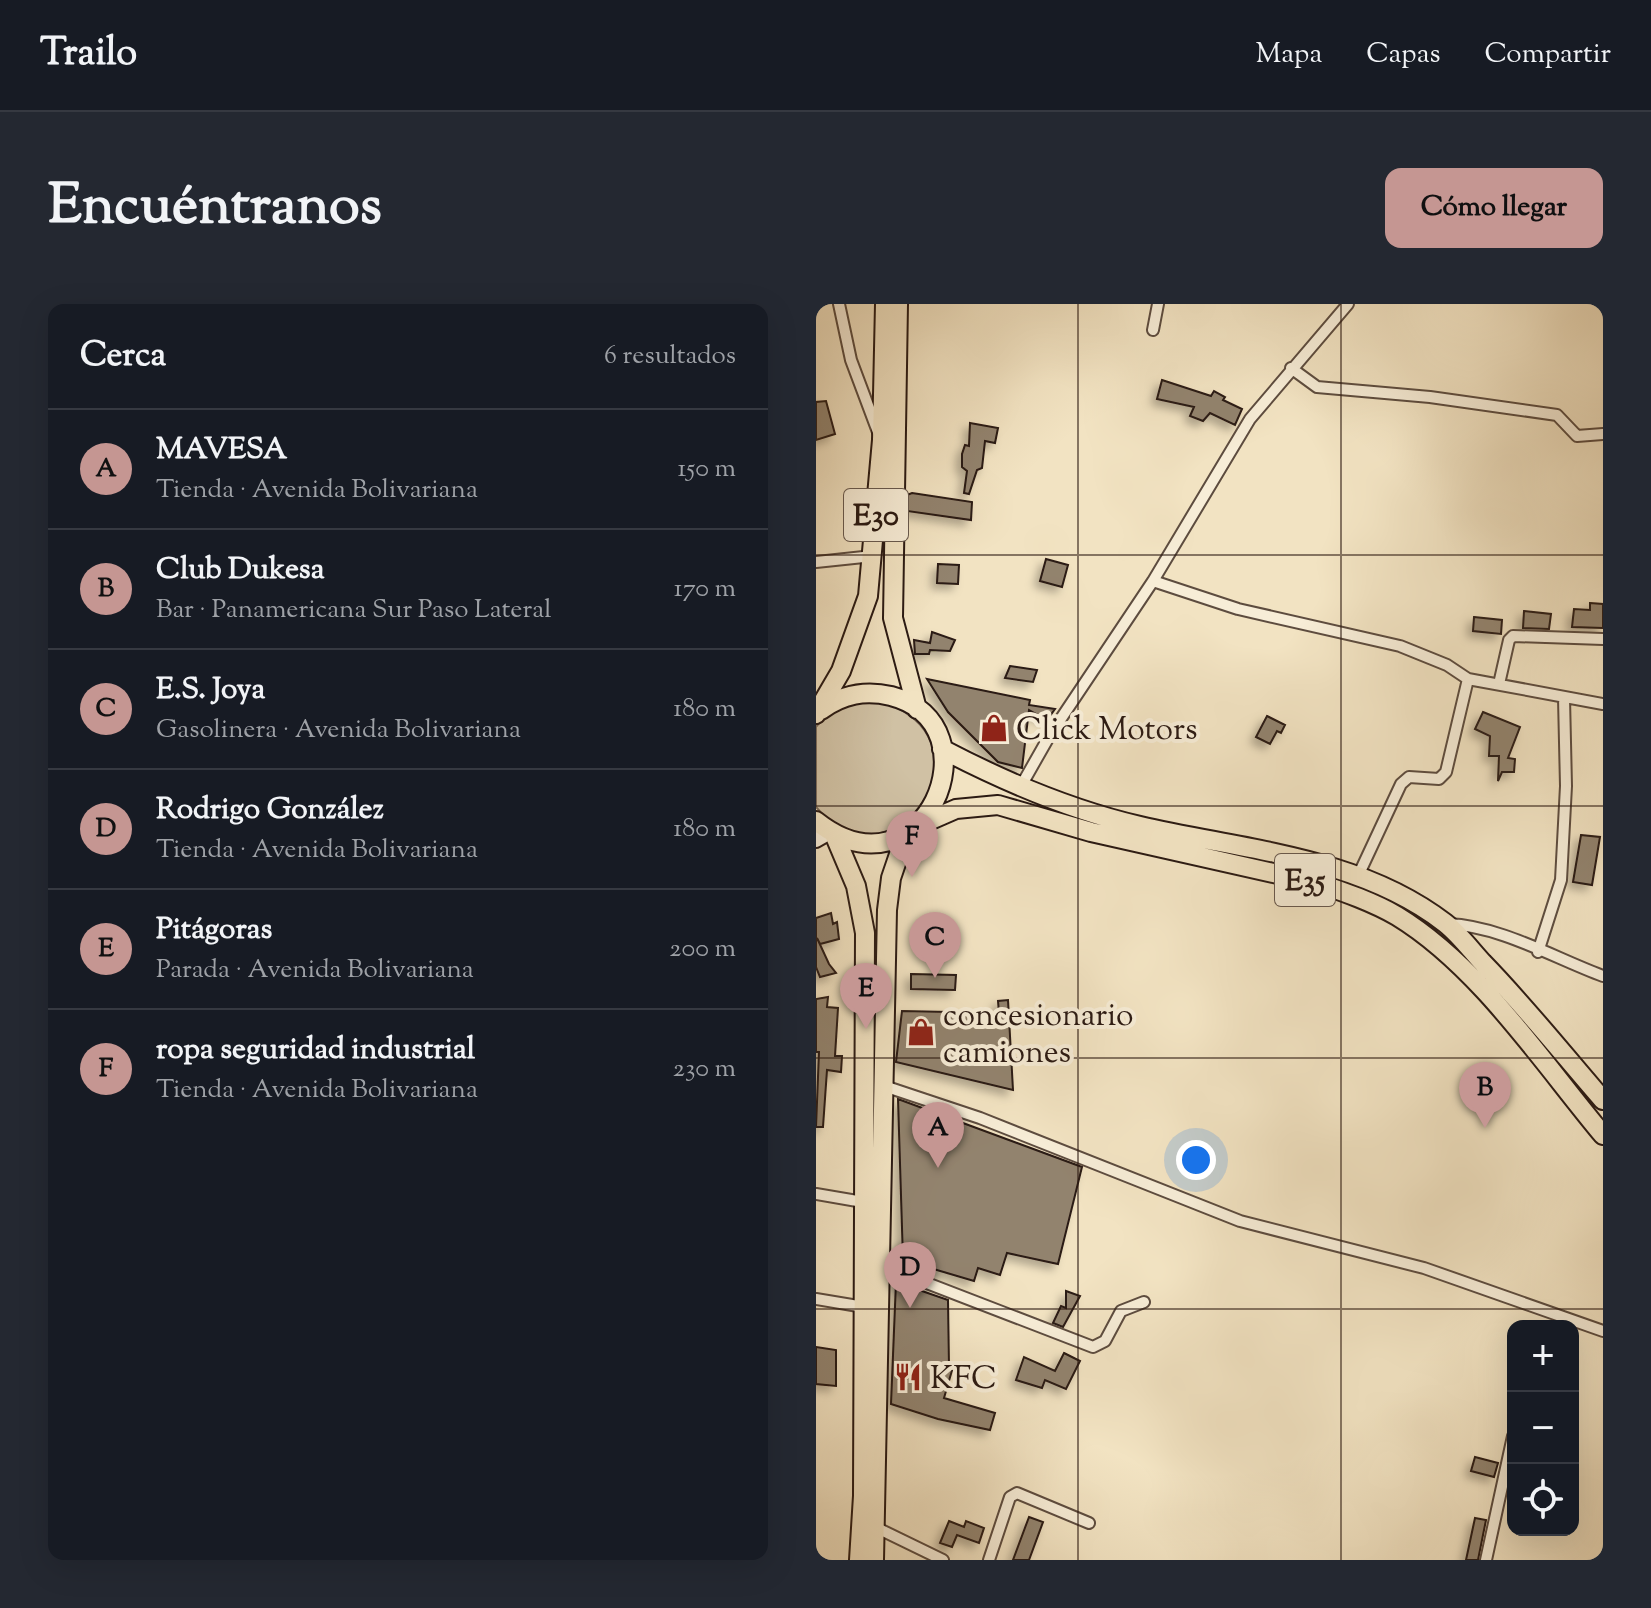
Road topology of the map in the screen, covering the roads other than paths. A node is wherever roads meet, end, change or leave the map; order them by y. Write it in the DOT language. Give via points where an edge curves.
graph roads {
  1 [pos="839,304"];
  2 [pos="885,304"];
  3 [pos="898,304"];
  4 [pos="1158,304"];
  5 [pos="1348,304"];
  6 [pos="1153,330"];
  7 [pos="1291,368"];
  8 [pos="1603,434"];
  9 [pos="882,440"];
  10 [pos="873,556"];
  11 [pos="816,562"];
  12 [pos="1153,581"];
  13 [pos="1603,639"];
  14 [pos="1468,679"];
  15 [pos="1499,684"];
  16 [pos="1564,698"];
  17 [pos="1603,704"];
  18 [pos="917,709"];
  19 [pos="816,714"];
  20 [pos="942,749"];
  21 [pos="1021,786"];
  22 [pos="912,830"];
  23 [pos="824,832"];
  24 [pos="1358,876"];
  25 [pos="1446,924"];
  26 [pos="1538,952"];
  27 [pos="1603,976"];
  28 [pos="884,1086"];
  29 [pos="1603,1100"];
  30 [pos="1603,1135"];
  31 [pos="816,1194"];
  32 [pos="863,1202"];
  33 [pos="880,1265"];
  34 [pos="816,1299"];
  35 [pos="1144,1302"];
  36 [pos="864,1307"];
  37 [pos="1603,1331"];
  38 [pos="1507,1464"];
  39 [pos="1089,1523"];
  40 [pos="875,1527"];
  41 [pos="859,1560"];
  42 [pos="874,1560"];
  43 [pos="943,1560"];
  44 [pos="989,1560"];
  45 [pos="1486,1560"];
  1 -- 9 [label="street" via="851,360"];
  2 -- 9 [label="highway, E30"];
  3 -- 18 [label="highway, E30" via="893,618"];
  4 -- 6 [label="street"];
  5 -- 7 [label="street"];
  7 -- 8 [label="street" via="1317,387 1557,415 1577,436"];
  7 -- 12 [label="street" via="1250,419"];
  9 -- 10 [label="highway, E30"];
  10 -- 11 [label="street"];
  10 -- 19 [label="highway, E30" via="863,617"];
  12 -- 14 [label="street" via="1238,609 1400,646"];
  12 -- 21 [label="street"];
  13 -- 15 [label="street" via="1513,636"];
  14 -- 15 [label="street"];
  14 -- 24 [label="street" via="1446,772 1439,779 1409,777 1401,784"];
  15 -- 16 [label="street"];
  16 -- 17 [label="street"];
  16 -- 26 [label="street" via="1561,880"];
  18 -- 19 [label="highway" via="898,698 855,694"];
  18 -- 20 [label="highway" via="933,727"];
  20 -- 21 [label="highway, E35"];
  20 -- 22 [label="highway" via="941,791 932,811"];
  21 -- 24 [label="highway, E35" via="1138,826"];
  22 -- 23 [label="highway, E35" via="867,843"];
  22 -- 28 [label="highway" via="889,892"];
  22 -- 30 [label="highway, E35" via="956,809 998,805 1348,894 1395,915 1460,965"];
  23 -- 32 [label="highway, E35" via="856,886 865,933"];
  24 -- 25 [label="highway, E35"];
  25 -- 26 [label="street" via="1469,925"];
  25 -- 29 [label="highway, E35"];
  26 -- 27 [label="street"];
  28 -- 33 [label="highway"];
  28 -- 37 [label="street" via="980,1118 1240,1221 1424,1268"];
  31 -- 32 [label="street"];
  32 -- 36 [label="highway, E35"];
  33 -- 35 [label="street" via="1093,1347 1105,1341 1121,1311"];
  33 -- 40 [label="highway"];
  34 -- 36 [label="street"];
  36 -- 41 [label="highway, E35"];
  38 -- 45 [label="street"];
  39 -- 44 [label="street" via="1017,1493 1010,1497"];
  40 -- 42 [label="highway"];
  40 -- 43 [label="street"];
}
